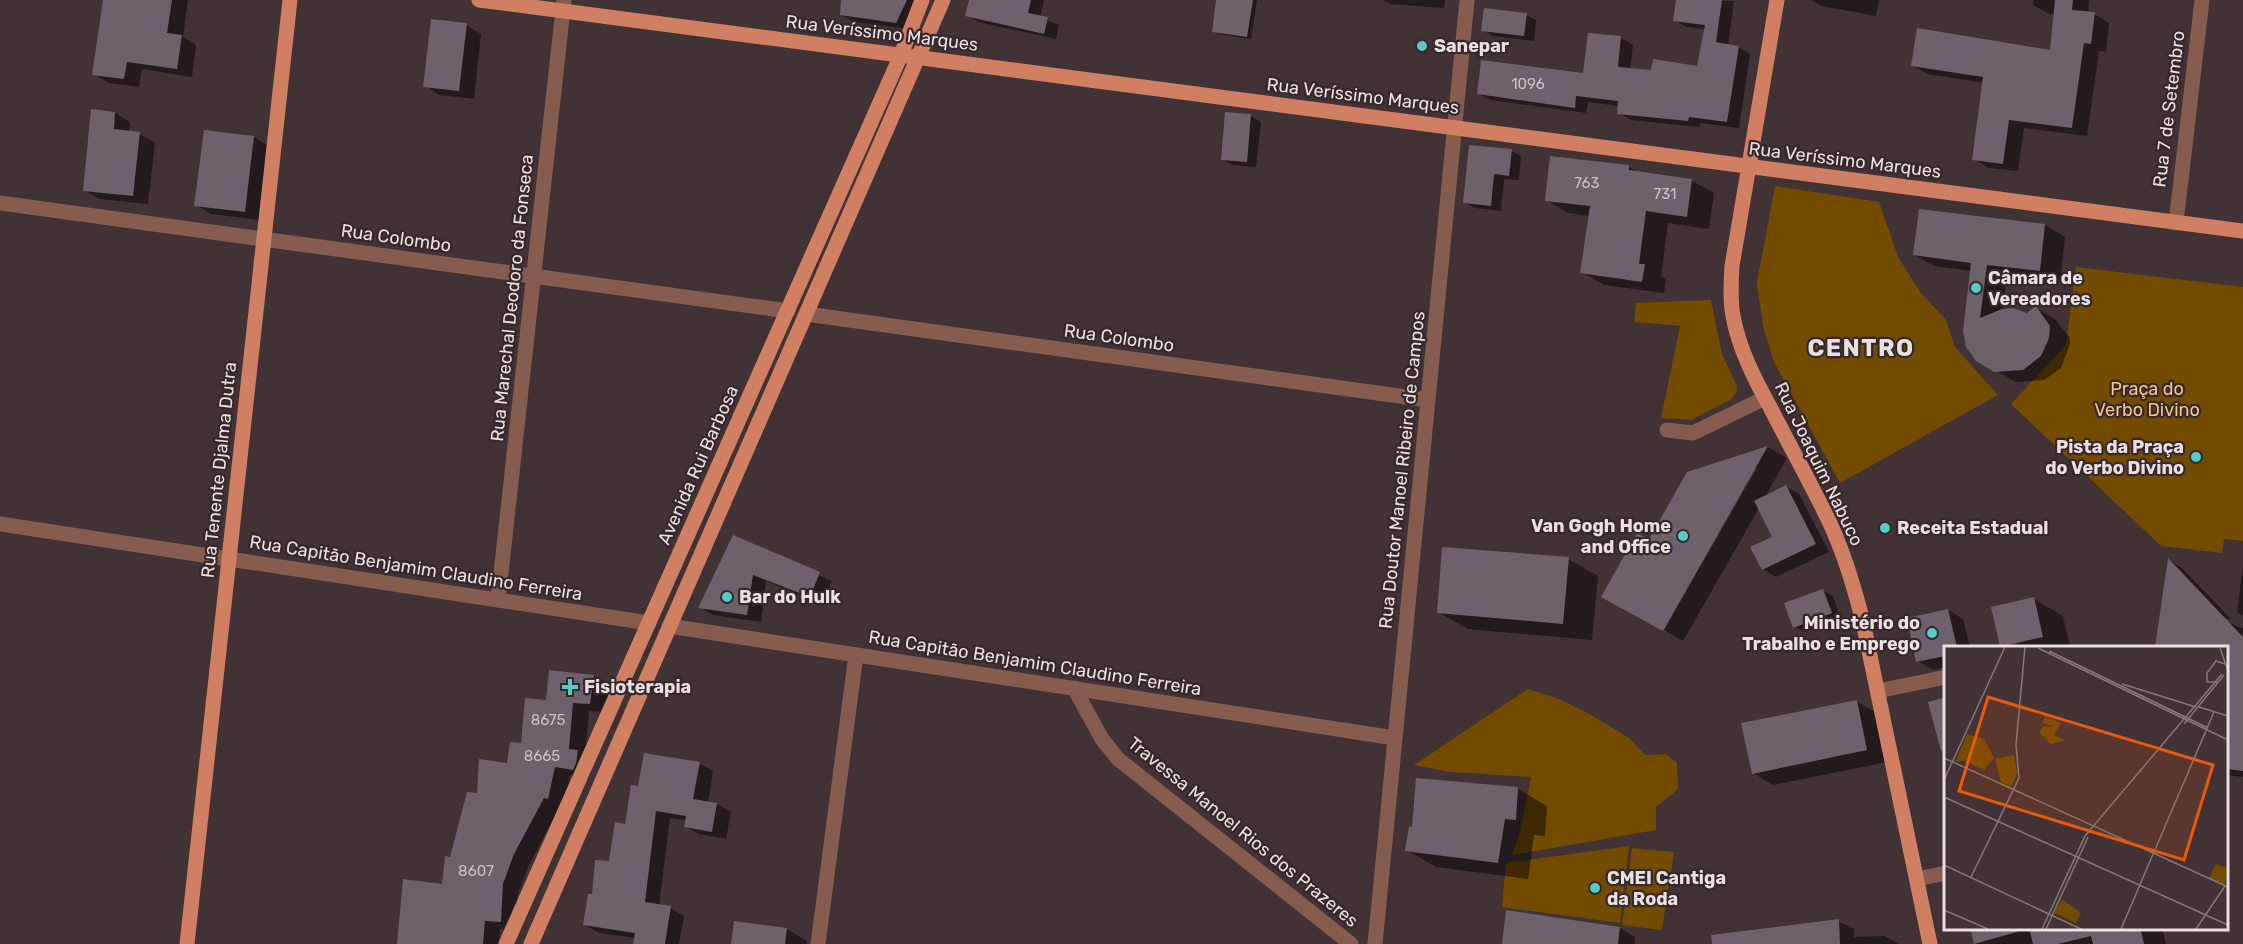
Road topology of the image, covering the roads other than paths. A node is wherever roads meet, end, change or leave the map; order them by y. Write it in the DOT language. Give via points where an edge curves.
graph roads {
  1 [pos="290,0"];
  2 [pos="479,0"];
  3 [pos="922,0"];
  4 [pos="943,0"];
  5 [pos="1467,0"];
  6 [pos="1778,0"];
  7 [pos="2202,0"];
  8 [pos="564,5"];
  9 [pos="901,56"];
  10 [pos="918,58"];
  11 [pos="1454,128"];
  12 [pos="1749,166"];
  13 [pos="0,203"];
  14 [pos="2175,223"];
  15 [pos="2243,231"];
  16 [pos="264,239"];
  17 [pos="534,277"];
  18 [pos="788,311"];
  19 [pos="806,314"];
  20 [pos="1765,398"];
  21 [pos="1428,399"];
  22 [pos="1666,430"];
  23 [pos="0,524"];
  24 [pos="229,559"];
  25 [pos="498,600"];
  26 [pos="649,623"];
  27 [pos="669,626"];
  28 [pos="856,655"];
  29 [pos="1944,677"];
  30 [pos="1074,688"];
  31 [pos="1878,691"];
  32 [pos="1395,738"];
  33 [pos="1944,873"];
  34 [pos="1917,879"];
  35 [pos="187,944"];
  36 [pos="506,944"];
  37 [pos="531,944"];
  38 [pos="818,944"];
  39 [pos="1351,944"];
  40 [pos="1375,944"];
  41 [pos="1930,944"];
  1 -- 16 [label="main road, Rua Tenente Djalma Dutra"];
  2 -- 8 [label="main road, Rua Veríssimo Marques"];
  3 -- 9 [label="main road, Avenida Rui Barbosa"];
  4 -- 10 [label="main road, Avenida Rui Barbosa"];
  5 -- 11 [label="street, Rua Doutor Manoel Ribeiro de Campos"];
  6 -- 12 [label="main road, Rua Joaquim Nabuco"];
  7 -- 14 [label="street, Rua 7 de Setembro"];
  8 -- 9 [label="main road, Rua Veríssimo Marques"];
  8 -- 17 [label="street, Rua Marechal Deodoro da Fonseca"];
  9 -- 10 [label="main road, Rua Veríssimo Marques"];
  9 -- 18 [label="main road, Avenida Rui Barbosa"];
  10 -- 11 [label="main road, Rua Veríssimo Marques"];
  10 -- 19 [label="main road, Avenida Rui Barbosa"];
  11 -- 12 [label="main road, Rua Veríssimo Marques"];
  11 -- 21 [label="street, Rua Doutor Manoel Ribeiro de Campos"];
  12 -- 14 [label="main road, Rua Veríssimo Marques"];
  12 -- 20 [label="main road, Rua Joaquim Nabuco" via="1731,291 1740,343"];
  13 -- 16 [label="street, Rua Colombo"];
  14 -- 15 [label="main road, Rua Veríssimo Marques"];
  16 -- 17 [label="street, Rua Colombo"];
  16 -- 24 [label="main road, Rua Tenente Djalma Dutra"];
  17 -- 18 [label="street, Rua Colombo"];
  17 -- 25 [label="street, Rua Marechal Deodoro da Fonseca"];
  18 -- 26 [label="main road, Avenida Rui Barbosa"];
  19 -- 21 [label="street, Rua Colombo"];
  19 -- 27 [label="main road, Avenida Rui Barbosa"];
  20 -- 22 [label="street" via="1693,433"];
  20 -- 31 [label="main road, Rua Joaquim Nabuco" via="1840,544 1853,580"];
  21 -- 32 [label="street, Rua Doutor Manoel Ribeiro de Campos"];
  23 -- 24 [label="street, Rua Capitão Benjamim Claudino Ferreira"];
  24 -- 25 [label="street, Rua Capitão Benjamim Claudino Ferreira"];
  24 -- 35 [label="main road, Rua Tenente Djalma Dutra"];
  25 -- 26 [label="street, Rua Capitão Benjamim Claudino Ferreira"];
  26 -- 36 [label="main road, Avenida Rui Barbosa"];
  27 -- 28 [label="street, Rua Capitão Benjamim Claudino Ferreira"];
  27 -- 37 [label="main road, Avenida Rui Barbosa"];
  28 -- 30 [label="street, Rua Capitão Benjamim Claudino Ferreira"];
  28 -- 38 [label="street"];
  29 -- 31 [label="street"];
  30 -- 32 [label="street, Rua Capitão Benjamim Claudino Ferreira"];
  30 -- 39 [label="street, Travessa Manoel Rios dos Prazeres" via="1102,739 1118,759"];
  31 -- 34 [label="main road, Rua Joaquim Nabuco"];
  32 -- 40 [label="street, Rua Doutor Manoel Ribeiro de Campos"];
  33 -- 34 [label="street"];
  34 -- 41 [label="main road, Rua Joaquim Nabuco"];
}
